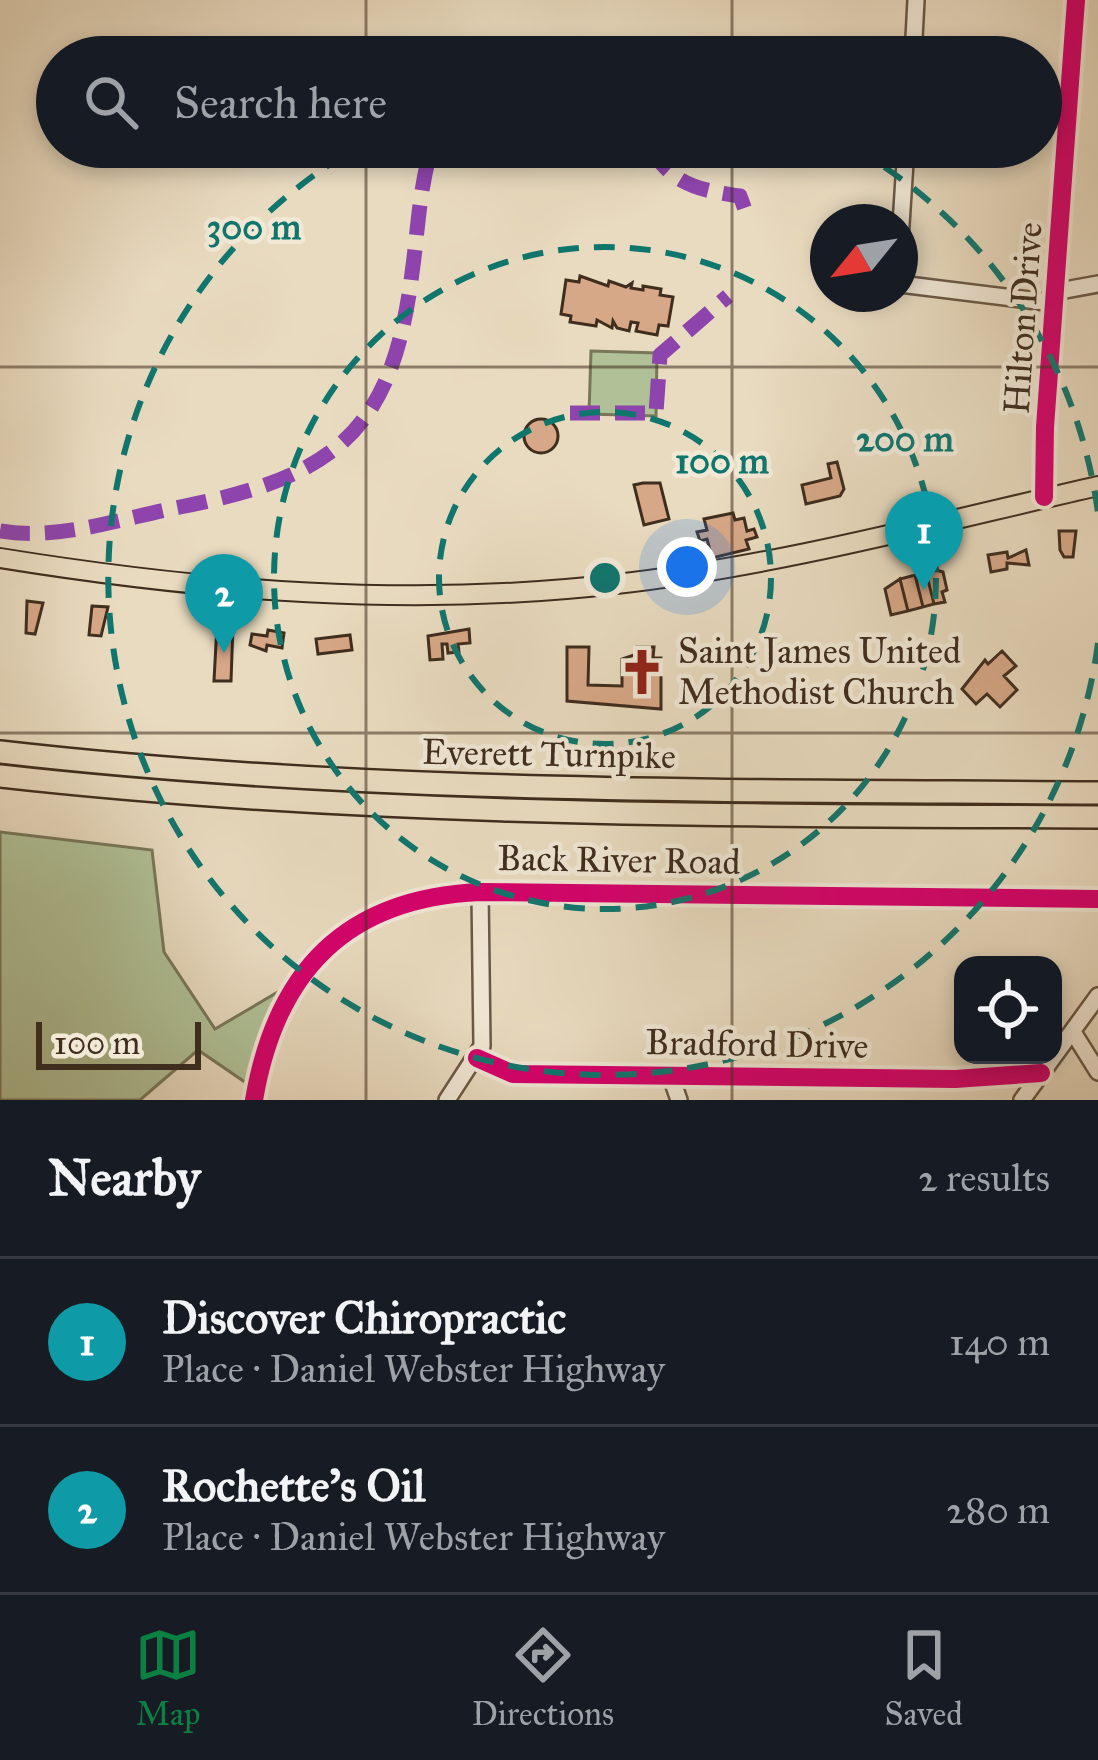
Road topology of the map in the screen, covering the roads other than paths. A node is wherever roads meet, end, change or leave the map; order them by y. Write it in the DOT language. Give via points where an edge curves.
graph roads {
  1 [pos="916,0"];
  2 [pos="1076,0"];
  3 [pos="914,36"];
  4 [pos="905,168"];
  5 [pos="902,204"];
  6 [pos="1098,284"];
  7 [pos="918,287"];
  8 [pos="1054,297"];
  9 [pos="1098,486"];
  10 [pos="1044,497"];
  11 [pos="0,558"];
  12 [pos="0,752"];
  13 [pos="0,776"];
  14 [pos="1098,793"];
  15 [pos="1098,817"];
  16 [pos="480,892"];
  17 [pos="1098,899"];
  18 [pos="1098,996"];
  19 [pos="1073,1032"];
  20 [pos="477,1058"];
  21 [pos="1098,1072"];
  22 [pos="1041,1073"];
  23 [pos="671,1077"];
  24 [pos="254,1100"];
  25 [pos="447,1100"];
  26 [pos="679,1100"];
  27 [pos="1022,1100"];
  1 -- 3 [label="street"];
  2 -- 8 [label="street, Hilton Drive"];
  4 -- 5 [label="street"];
  6 -- 8 [label="street"];
  7 -- 8 [label="street"];
  8 -- 10 [label="street, Hilton Drive"];
  9 -- 10 [label="main road"];
  10 -- 11 [label="main road" via="664,578 526,593 358,596"];
  12 -- 14 [label="highway, Everett Turnpike" via="449,786"];
  13 -- 15 [label="highway, Everett Turnpike" via="441,809"];
  16 -- 17 [label="street, Back River Road"];
  16 -- 20 [label="street"];
  16 -- 24 [label="street, Back River Road" via="391,908 315,957 280,1011"];
  18 -- 19 [label="street"];
  19 -- 21 [label="street"];
  19 -- 22 [label="street"];
  20 -- 23 [label="street, Bradford Drive" via="513,1074"];
  20 -- 25 [label="street"];
  22 -- 23 [label="street, Bradford Drive"];
  22 -- 27 [label="street"];
  23 -- 26 [label="street"];
}
